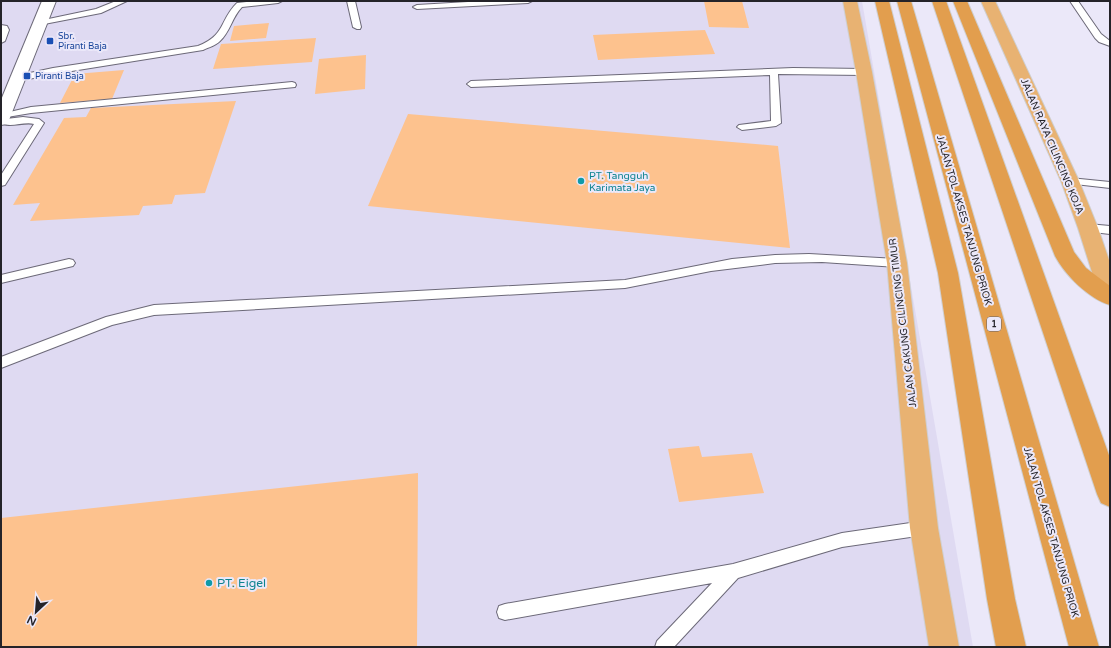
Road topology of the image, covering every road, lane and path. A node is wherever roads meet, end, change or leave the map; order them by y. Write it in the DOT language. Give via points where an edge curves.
graph roads {
  1 [pos="49,1"];
  2 [pos="123,1"];
  3 [pos="278,1"];
  4 [pos="351,1"];
  5 [pos="528,1"];
  6 [pos="850,1"];
  7 [pos="882,1"];
  8 [pos="904,1"];
  9 [pos="939,1"];
  10 [pos="960,1"];
  11 [pos="988,1"];
  12 [pos="1074,1"];
  13 [pos="417,7"];
  14 [pos="39,22"];
  15 [pos="1,27"];
  16 [pos="357,27"];
  17 [pos="1,41"];
  18 [pos="1110,44"];
  19 [pos="774,72"];
  20 [pos="864,72"];
  21 [pos="19,78"];
  22 [pos="471,84"];
  23 [pos="292,85"];
  24 [pos="2,119"];
  25 [pos="742,127"];
  26 [pos="1070,181"];
  27 [pos="1,184"];
  28 [pos="1110,185"];
  29 [pos="1088,228"];
  30 [pos="1110,230"];
  31 [pos="69,263"];
  32 [pos="897,263"];
  33 [pos="1,279"];
  34 [pos="1110,296"];
  35 [pos="1,363"];
  36 [pos="1110,494"];
  37 [pos="924,528"];
  38 [pos="733,572"];
  39 [pos="506,612"];
  40 [pos="663,647"];
  41 [pos="944,647"];
  42 [pos="1011,647"];
  43 [pos="1084,647"];
  1 -- 14 [label="street"];
  2 -- 14 [label="lane" via="98,11"];
  3 -- 21 [label="lane" via="240,5 235,9 219,38 200,48"];
  4 -- 16 [label="lane"];
  5 -- 13 [label="lane"];
  6 -- 20 [label="highway, JALAN CAKUNG CILINCING TIMUR"];
  7 -- 42 [label="highway" via="948,274"];
  8 -- 43 [label="highway, JALAN TOL AKSES TANJUNG PRIOK / 1"];
  9 -- 36 [label="highway"];
  10 -- 34 [label="highway" via="1066,256 1079,274"];
  11 -- 26 [label="highway, JALAN RAYA CILINCING KOJA"];
  12 -- 18 [label="lane" via="1098,36"];
  14 -- 21 [label="street"];
  15 -- 17 [label="lane" via="5,30"];
  19 -- 20 [label="lane"];
  19 -- 22 [label="lane"];
  19 -- 25 [label="lane" via="776,123"];
  20 -- 32 [label="highway, JALAN CAKUNG CILINCING TIMUR"];
  21 -- 24 [label="street"];
  23 -- 24 [label="lane" via="31,110"];
  24 -- 27 [label="lane" via="36,121 39,124"];
  26 -- 28 [label="lane"];
  26 -- 29 [label="highway, JALAN RAYA CILINCING KOJA"];
  29 -- 30 [label="lane"];
  29 -- 34 [label="highway, JALAN RAYA CILINCING KOJA"];
  31 -- 33 [label="lane"];
  32 -- 35 [label="lane" via="797,258 739,262 626,284 154,310 110,320"];
  32 -- 37 [label="highway, JALAN CAKUNG CILINCING TIMUR"];
  37 -- 38 [label="lane" via="842,540"];
  37 -- 41 [label="highway, JALAN CAKUNG CILINCING TIMUR"];
  38 -- 39 [label="lane"];
  38 -- 40 [label="lane"];
}
